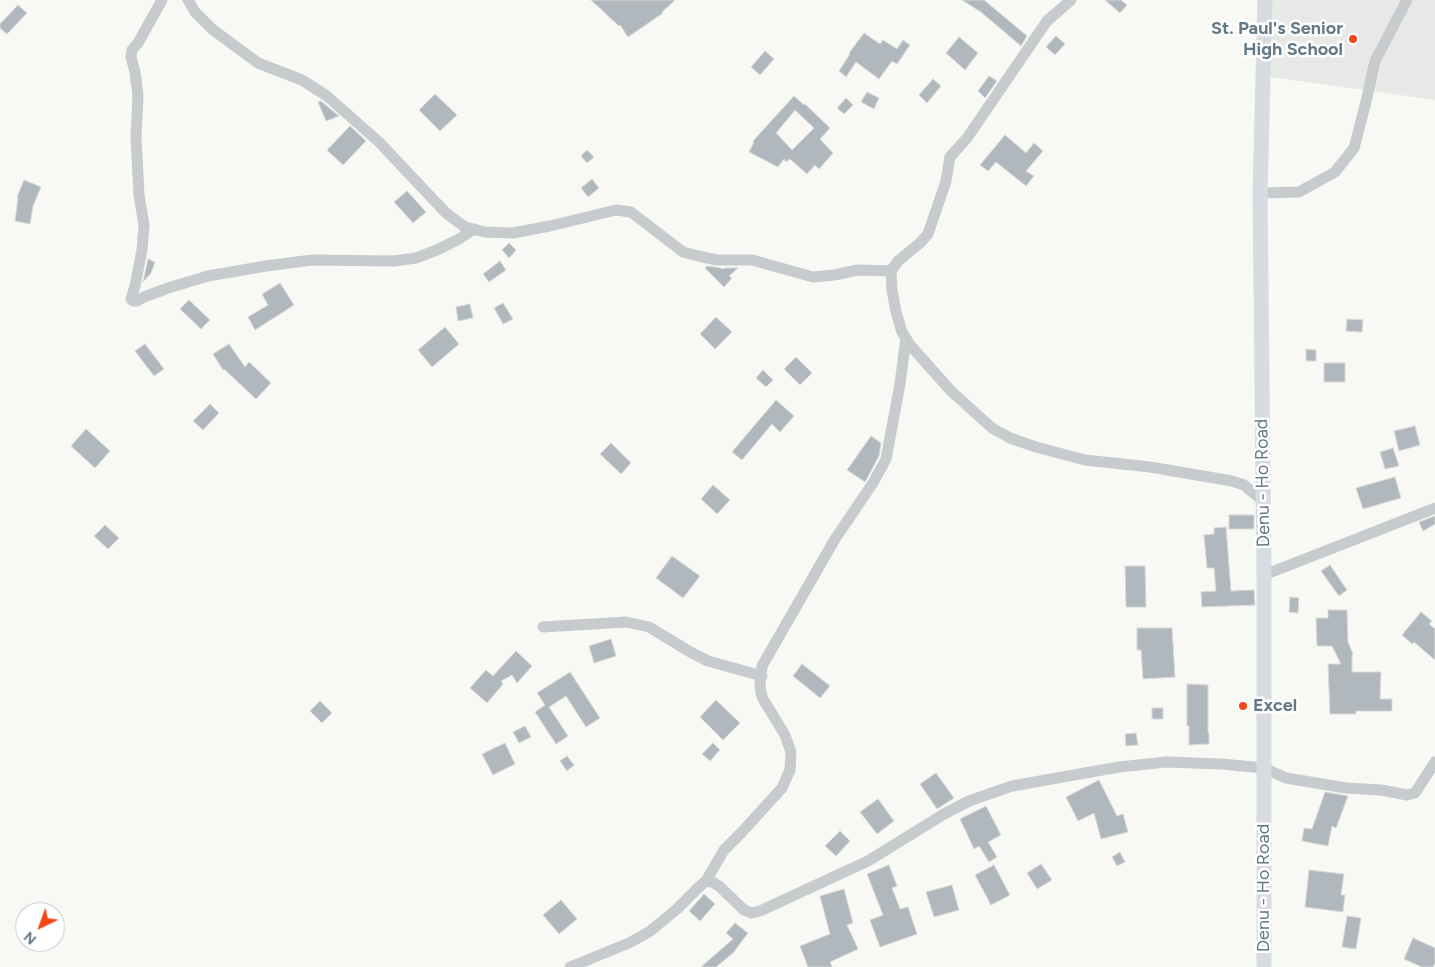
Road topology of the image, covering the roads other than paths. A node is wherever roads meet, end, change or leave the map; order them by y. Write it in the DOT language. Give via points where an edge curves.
graph roads {
  1 [pos="162,0"];
  2 [pos="188,0"];
  3 [pos="1071,0"];
  4 [pos="1265,0"];
  5 [pos="1407,0"];
  6 [pos="1260,193"];
  7 [pos="474,229"];
  8 [pos="891,271"];
  9 [pos="906,338"];
  10 [pos="1263,501"];
  11 [pos="1435,508"];
  12 [pos="1264,575"];
  13 [pos="543,627"];
  14 [pos="762,676"];
  15 [pos="1435,762"];
  16 [pos="1264,768"];
  17 [pos="706,881"];
  18 [pos="570,967"];
  19 [pos="1264,967"];
  1 -- 7 [label="street" via="131,56 138,96 136,137 144,225 133,301 208,276 266,266 312,260 394,261 416,258"];
  2 -- 7 [label="street" via="212,29 258,63 302,80 327,96 379,142 446,213 465,227"];
  3 -- 8 [label="street" via="1046,21 950,157 946,181 928,234"];
  4 -- 6 [label="main road, Denu - Ho Road"];
  5 -- 6 [label="street" via="1374,62 1354,148 1335,172 1299,192"];
  6 -- 10 [label="main road, Denu - Ho Road"];
  7 -- 8 [label="street" via="513,233 616,210 631,212 683,252 698,256 717,260 752,260 813,278 858,270"];
  8 -- 9 [label="street" via="896,312"];
  9 -- 10 [label="street" via="951,391 992,428 1010,438 1085,460 1232,481 1244,485"];
  9 -- 14 [label="street" via="886,459 762,666"];
  10 -- 12 [label="main road, Denu - Ho Road"];
  11 -- 12 [label="street"];
  12 -- 16 [label="main road, Denu - Ho Road"];
  13 -- 14 [label="street" via="626,622 650,627 708,661"];
  14 -- 17 [label="street" via="763,699 786,735 790,770 782,788 724,850"];
  15 -- 16 [label="street" via="1415,793 1407,795 1286,778"];
  16 -- 17 [label="street" via="1166,762 1012,786 969,801 868,861 752,913 744,910 719,886"];
  16 -- 19 [label="main road, Denu - Ho Road"];
  17 -- 18 [label="street" via="649,932"];
}
